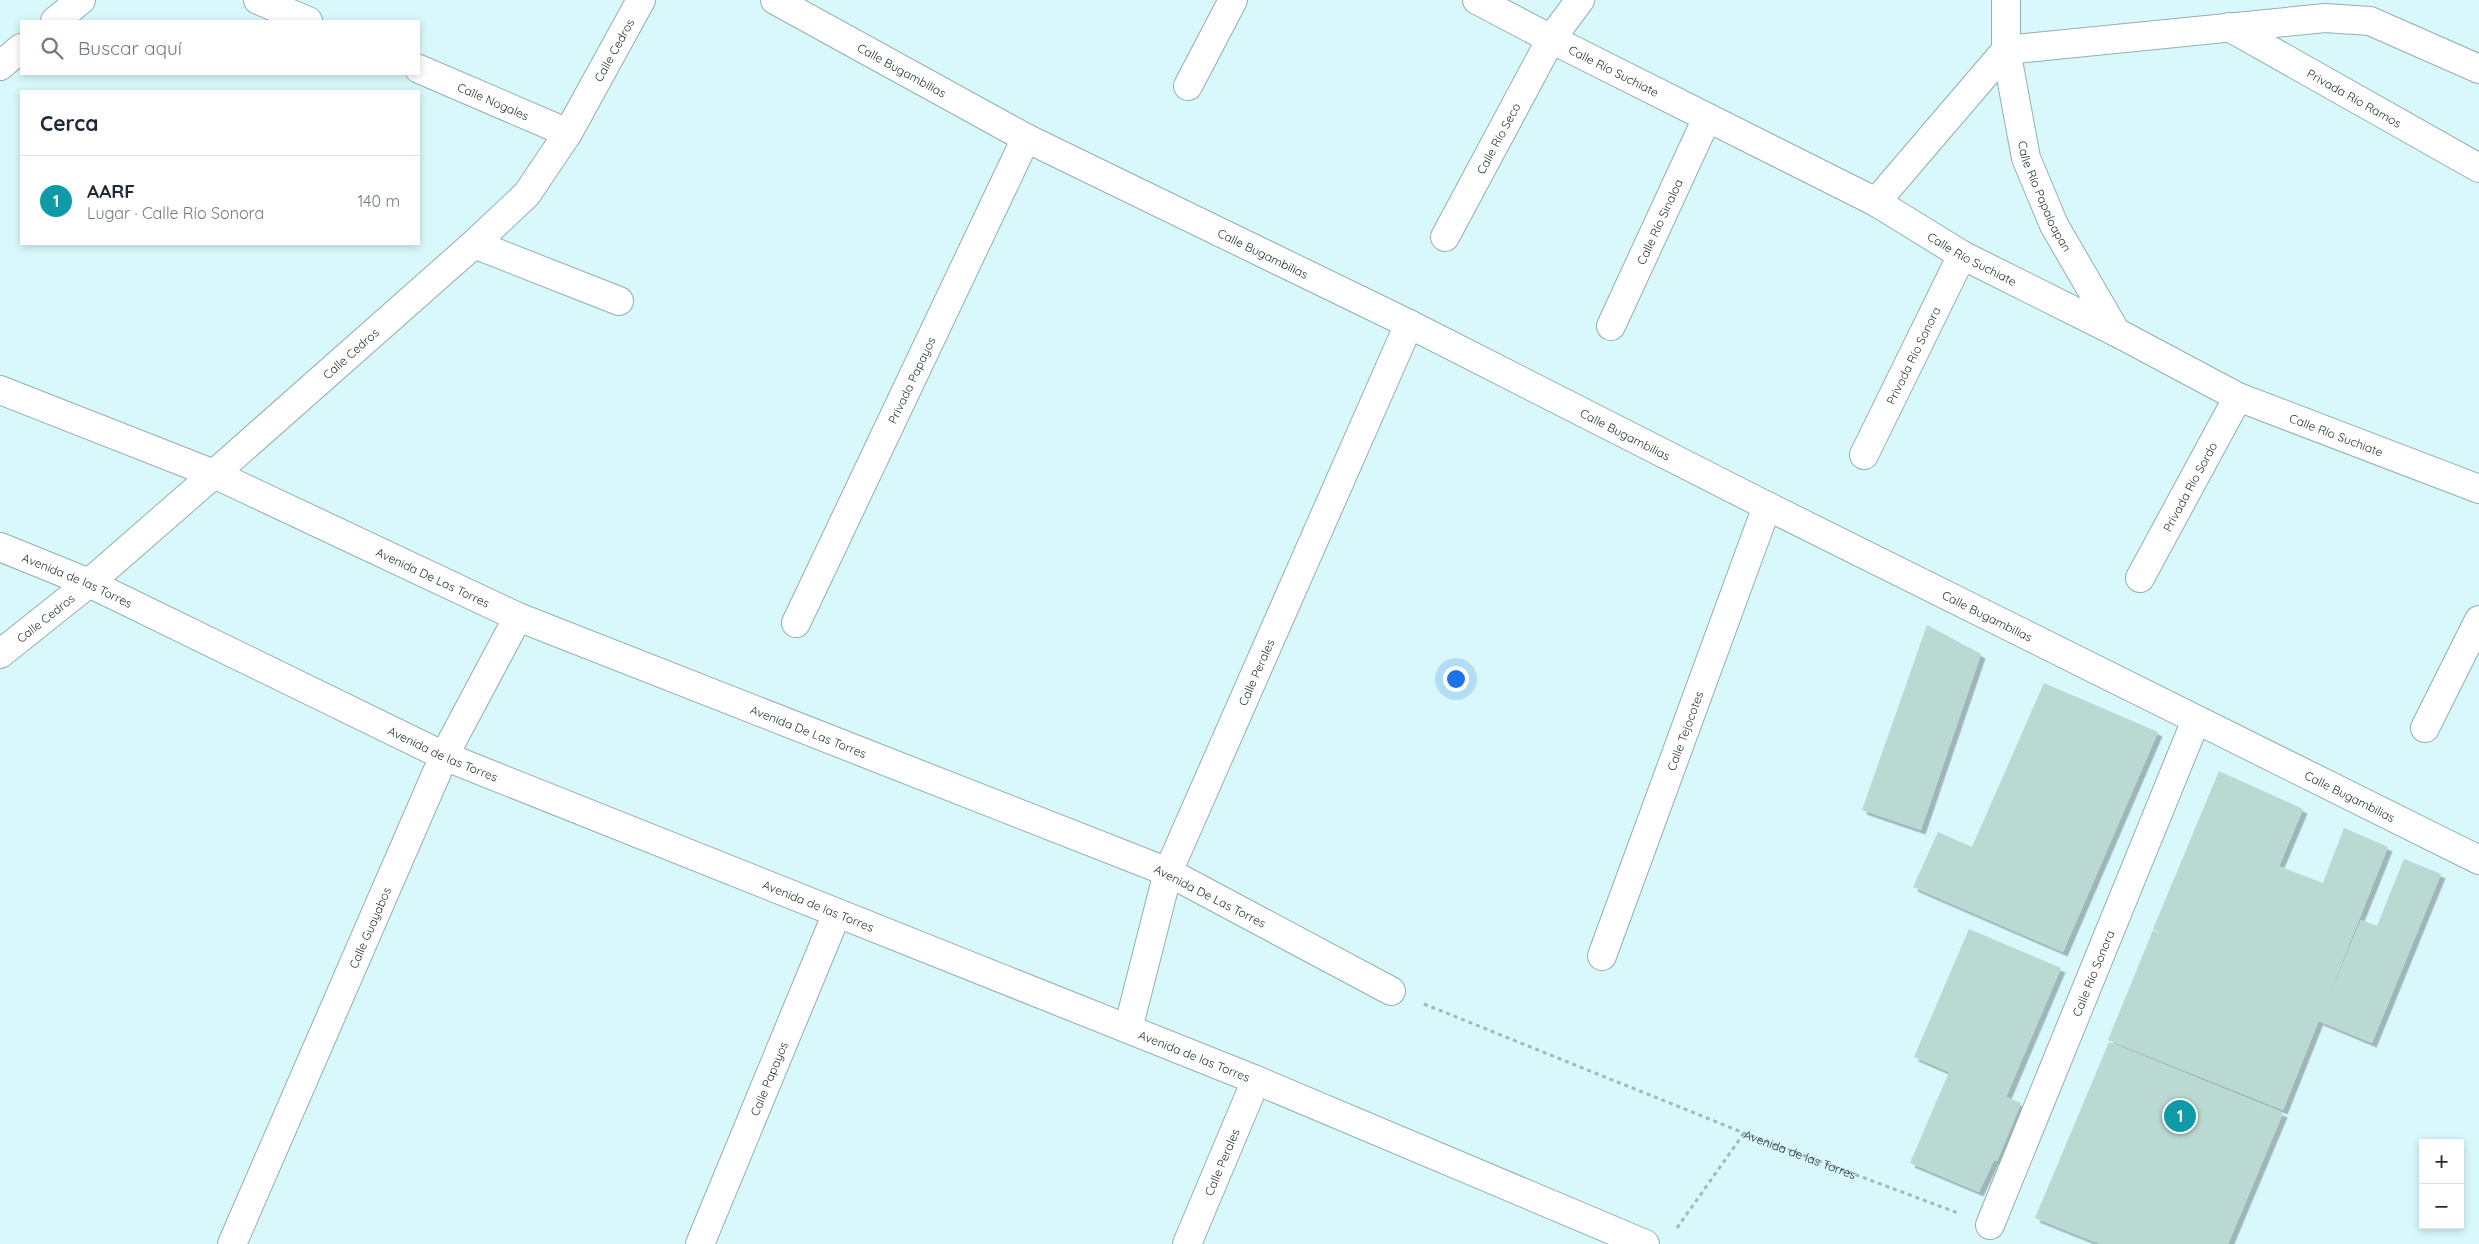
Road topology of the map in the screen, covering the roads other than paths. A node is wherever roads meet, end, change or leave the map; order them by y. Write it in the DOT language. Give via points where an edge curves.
graph roads {
  1 [pos="81,0"];
  2 [pos="258,0"];
  3 [pos="641,0"];
  4 [pos="775,0"];
  5 [pos="1233,0"];
  6 [pos="1478,0"];
  7 [pos="1580,0"];
  8 [pos="2006,0"];
  9 [pos="56,20"];
  10 [pos="306,20"];
  11 [pos="2229,26"];
  12 [pos="1551,39"];
  13 [pos="20,49"];
  14 [pos="2006,50"];
  15 [pos="0,66"];
  16 [pos="420,69"];
  17 [pos="2479,69"];
  18 [pos="1188,86"];
  19 [pos="1706,118"];
  20 [pos="568,132"];
  21 [pos="1026,138"];
  22 [pos="2479,168"];
  23 [pos="1876,202"];
  24 [pos="1445,237"];
  25 [pos="474,244"];
  26 [pos="1962,255"];
  27 [pos="619,301"];
  28 [pos="1409,324"];
  29 [pos="1611,326"];
  30 [pos="2116,332"];
  31 [pos="0,390"];
  32 [pos="2238,397"];
  33 [pos="1864,454"];
  34 [pos="214,474"];
  35 [pos="2479,489"];
  36 [pos="1767,506"];
  37 [pos="0,547"];
  38 [pos="2140,578"];
  39 [pos="89,583"];
  40 [pos="518,617"];
  41 [pos="2479,620"];
  42 [pos="796,623"];
  43 [pos="0,654"];
  44 [pos="2196,720"];
  45 [pos="2425,728"];
  46 [pos="444,756"];
  47 [pos="2479,860"];
  48 [pos="1168,872"];
  49 [pos="838,913"];
  50 [pos="1602,956"];
  51 [pos="1391,991"];
  52 [pos="1128,1029"];
  53 [pos="1256,1080"];
  54 [pos="1990,1225"];
  55 [pos="232,1244"];
  56 [pos="700,1244"];
  57 [pos="1187,1244"];
  58 [pos="1644,1244"];
  1 -- 9 [label="street"];
  2 -- 10 [label="street"];
  3 -- 20 [label="street, Calle Cedros"];
  4 -- 21 [label="street, Calle Bugambilias"];
  5 -- 18 [label="street"];
  6 -- 12 [label="street, Calle Río Suchiate"];
  7 -- 12 [label="street, Calle Río Seco"];
  8 -- 14 [label="street, Calle Río Papaloapan"];
  11 -- 14 [label="street"];
  11 -- 17 [label="street" via="2325,18 2370,21"];
  11 -- 22 [label="street, Privada Río Ramos"];
  12 -- 19 [label="street, Calle Río Suchiate"];
  12 -- 24 [label="street, Calle Río Seco"];
  13 -- 15 [label="street"];
  14 -- 23 [label="street"];
  14 -- 30 [label="street, Calle Río Papaloapan" via="2026,158 2054,225"];
  16 -- 20 [label="street, Calle Nogales"];
  19 -- 23 [label="street, Calle Río Suchiate"];
  19 -- 29 [label="street, Calle Río Sinaloa"];
  20 -- 25 [label="street, Calle Cedros" via="527,194"];
  21 -- 28 [label="street, Calle Bugambilias"];
  21 -- 42 [label="street, Privada Papayos"];
  23 -- 26 [label="street, Calle Río Suchiate"];
  25 -- 27 [label="street"];
  25 -- 34 [label="street, Calle Cedros"];
  26 -- 30 [label="street, Calle Río Suchiate"];
  26 -- 33 [label="street, Privada Río Sonora"];
  28 -- 36 [label="street, Calle Bugambilias"];
  28 -- 48 [label="street, Calle Perales"];
  30 -- 32 [label="street, Calle Río Suchiate"];
  31 -- 34 [label="street, Avenida De Las Torres"];
  32 -- 35 [label="street, Calle Río Suchiate"];
  32 -- 38 [label="street, Privada Río Sordo"];
  34 -- 39 [label="street, Calle Cedros"];
  34 -- 40 [label="street, Avenida De Las Torres"];
  36 -- 44 [label="street, Calle Bugambilias"];
  36 -- 50 [label="street, Calle Tejocotes"];
  37 -- 39 [label="street, Avenida de las Torres"];
  39 -- 43 [label="street, Calle Cedros"];
  39 -- 46 [label="street, Avenida de las Torres"];
  40 -- 46 [label="street, Calle Guayabos"];
  40 -- 48 [label="street, Avenida De Las Torres"];
  41 -- 45 [label="street"];
  44 -- 47 [label="street, Calle Bugambilias"];
  44 -- 54 [label="street, Calle Río Sonora"];
  46 -- 49 [label="street, Avenida de las Torres"];
  46 -- 55 [label="street, Calle Guayabos"];
  48 -- 51 [label="street, Avenida De Las Torres"];
  48 -- 52 [label="street, Calle Perales"];
  49 -- 52 [label="street, Avenida de las Torres"];
  49 -- 56 [label="street, Calle Papayos"];
  52 -- 53 [label="street, Avenida de las Torres"];
  53 -- 57 [label="street, Calle Perales"];
  53 -- 58 [label="street, Avenida de las Torres"];
}
